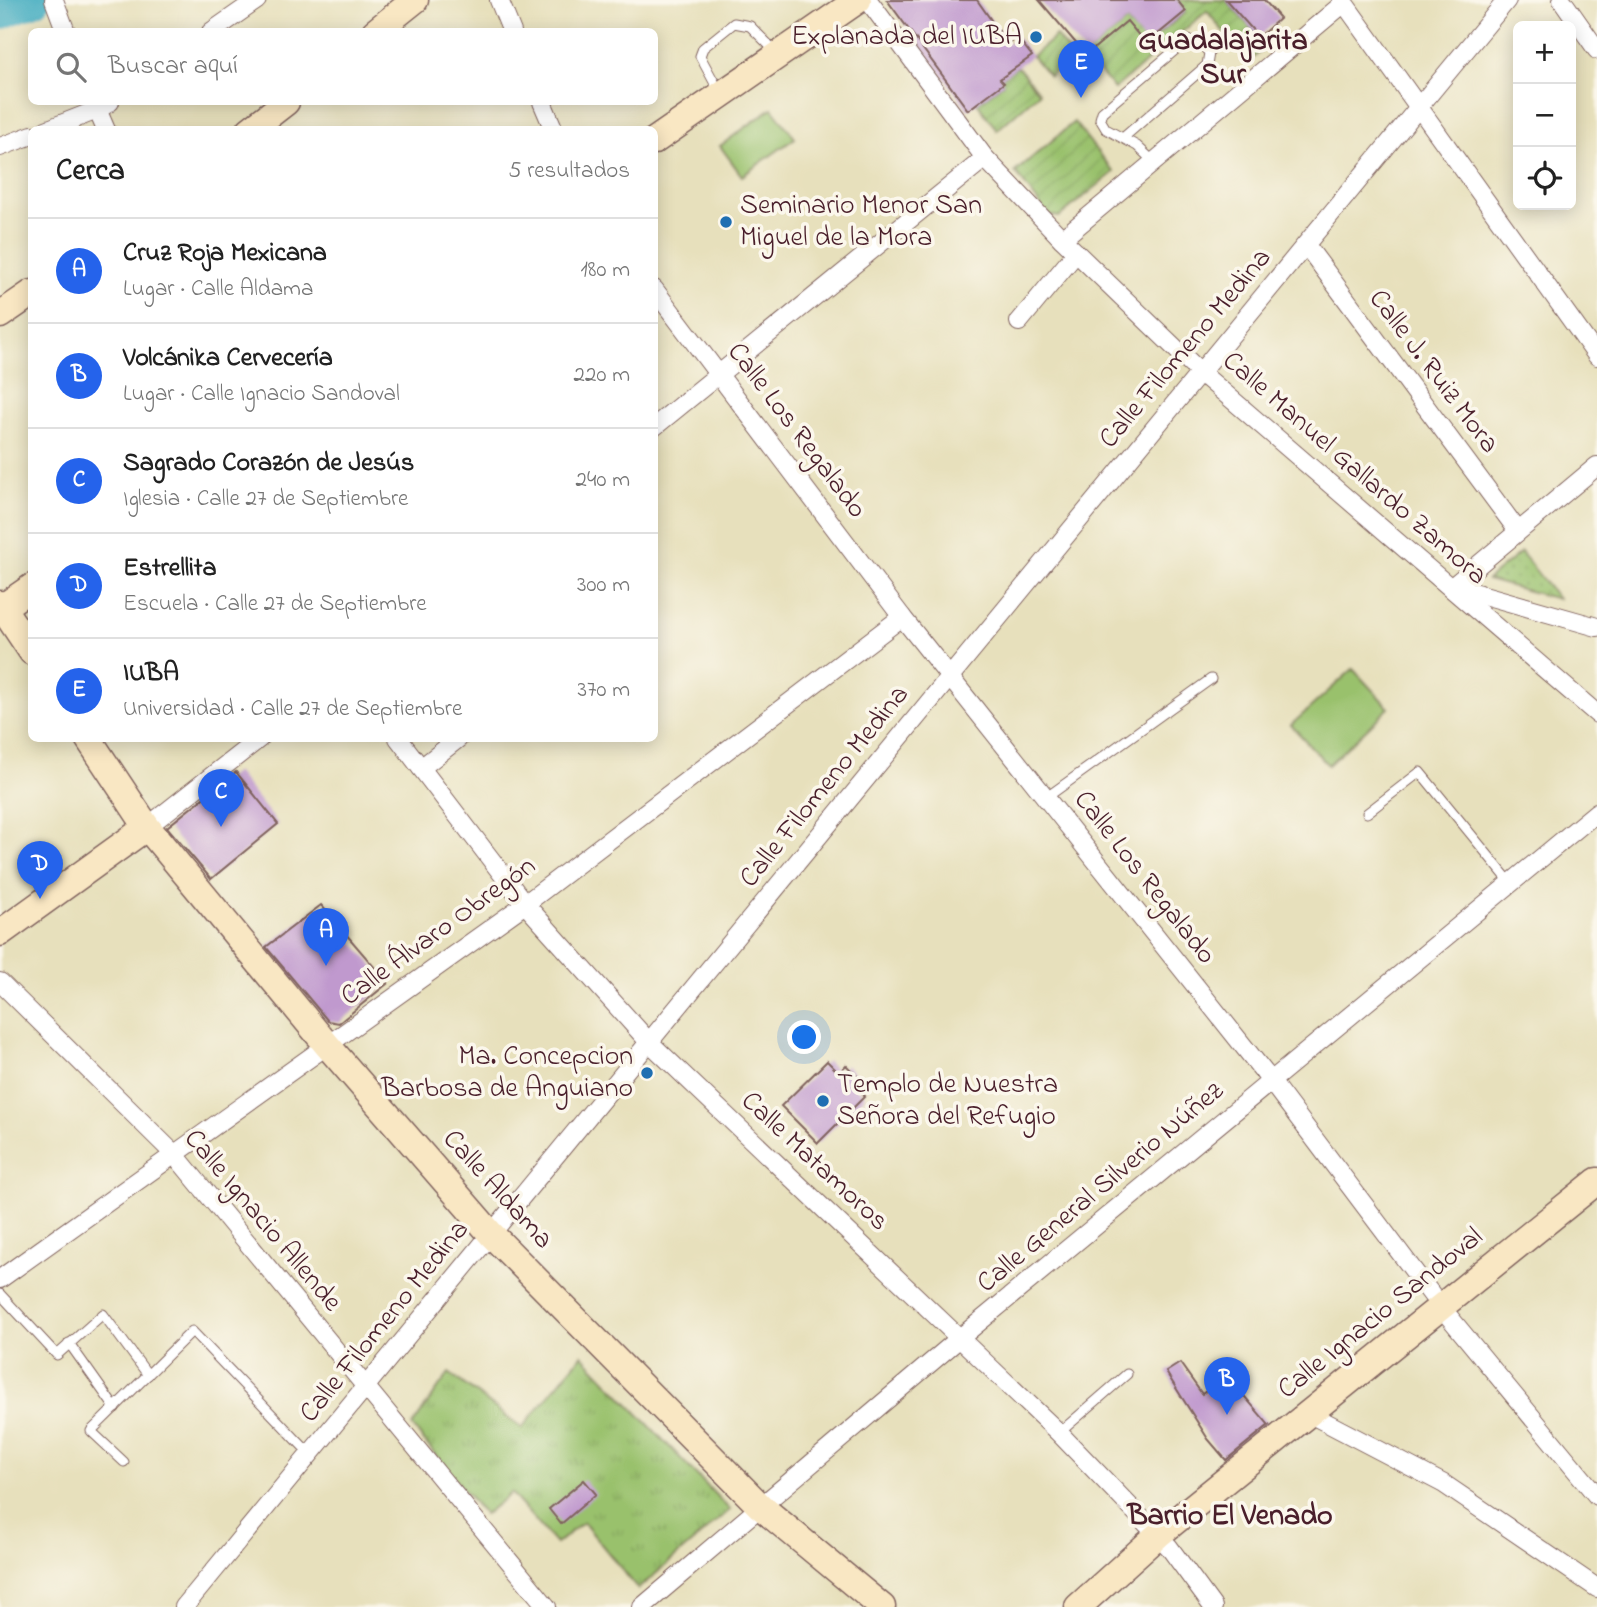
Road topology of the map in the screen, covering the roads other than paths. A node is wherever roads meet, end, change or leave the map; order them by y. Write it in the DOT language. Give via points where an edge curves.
graph roads {
  1 [pos="54,0"];
  2 [pos="257,0"];
  3 [pos="415,0"];
  4 [pos="499,0"];
  5 [pos="858,0"];
  6 [pos="868,0"];
  7 [pos="1507,0"];
  8 [pos="1562,0"];
  9 [pos="1343,1"];
  10 [pos="64,28"];
  11 [pos="217,28"];
  12 [pos="380,28"];
  13 [pos="510,28"];
  14 [pos="1597,50"];
  15 [pos="778,55"];
  16 [pos="721,94"];
  17 [pos="99,105"];
  18 [pos="101,105"];
  19 [pos="281,105"];
  20 [pos="543,105"];
  21 [pos="1419,108"];
  22 [pos="54,126"];
  23 [pos="105,126"];
  24 [pos="255,126"];
  25 [pos="552,126"];
  26 [pos="28,136"];
  27 [pos="1124,137"];
  28 [pos="658,138"];
  29 [pos="0,147"];
  30 [pos="985,158"];
  31 [pos="1153,161"];
  32 [pos="1062,239"];
  33 [pos="1306,245"];
  34 [pos="1076,253"];
  35 [pos="658,294"];
  36 [pos="28,296"];
  37 [pos="0,315"];
  38 [pos="1019,322"];
  39 [pos="1597,356"];
  40 [pos="1200,372"];
  41 [pos="721,375"];
  42 [pos="658,424"];
  43 [pos="1597,466"];
  44 [pos="1518,531"];
  45 [pos="1452,586"];
  46 [pos="28,590"];
  47 [pos="1,607"];
  48 [pos="902,617"];
  49 [pos="1597,627"];
  50 [pos="28,646"];
  51 [pos="950,676"];
  52 [pos="1211,678"];
  53 [pos="1597,714"];
  54 [pos="91,742"];
  55 [pos="255,742"];
  56 [pos="401,742"];
  57 [pos="454,742"];
  58 [pos="421,768"];
  59 [pos="1046,797"];
  60 [pos="1597,812"];
  61 [pos="1367,813"];
  62 [pos="146,827"];
  63 [pos="1510,882"];
  64 [pos="525,904"];
  65 [pos="0,933"];
  66 [pos="0,982"];
  67 [pos="649,1042"];
  68 [pos="327,1045"];
  69 [pos="1271,1081"];
  70 [pos="176,1156"];
  71 [pos="1597,1181"];
  72 [pos="491,1234"];
  73 [pos="0,1279"];
  74 [pos="0,1294"];
  75 [pos="1441,1307"];
  76 [pos="961,1337"];
  77 [pos="69,1343"];
  78 [pos="1127,1374"];
  79 [pos="148,1375"];
  80 [pos="366,1386"];
  81 [pos="115,1408"];
  82 [pos="1308,1413"];
  83 [pos="1059,1433"];
  84 [pos="310,1454"];
  85 [pos="124,1462"];
  86 [pos="1597,1496"];
  87 [pos="760,1506"];
  88 [pos="1158,1535"];
  89 [pos="1597,1588"];
  90 [pos="184,1607"];
  91 [pos="547,1607"];
  92 [pos="642,1607"];
  93 [pos="882,1607"];
  94 [pos="1078,1607"];
  95 [pos="1213,1607"];
  1 -- 10 [label="street"];
  2 -- 11 [label="street"];
  3 -- 12 [label="street"];
  4 -- 13 [label="street"];
  5 -- 15 [label="street"];
  6 -- 30 [label="street, Calle Manuel Gallardo Zamora"];
  7 -- 21 [label="street, Calle Filomeno Medina"];
  8 -- 14 [label="street"];
  9 -- 21 [label="street"];
  9 -- 31 [label="street"];
  15 -- 16 [label="street"];
  15 -- 16 [label="lane" via="750,26 733,23 703,48 700,56"];
  16 -- 28 [label="street"];
  17 -- 22 [label="street"];
  18 -- 23 [label="street"];
  19 -- 24 [label="street"];
  20 -- 25 [label="street"];
  21 -- 33 [label="street, Calle Filomeno Medina"];
  21 -- 39 [label="street"];
  26 -- 29 [label="street"];
  27 -- 27 [label="lane" via="1106,129 1100,119 1102,111 1187,40 1200,42 1209,53 1207,65"];
  27 -- 31 [label="lane"];
  30 -- 32 [label="street, Calle Manuel Gallardo Zamora"];
  30 -- 41 [label="street"];
  31 -- 32 [label="street"];
  32 -- 34 [label="street, Calle Manuel Gallardo Zamora"];
  33 -- 40 [label="street, Calle Filomeno Medina"];
  33 -- 44 [label="street, Calle J. Ruiz Mora"];
  34 -- 38 [label="street"];
  34 -- 40 [label="street, Calle Manuel Gallardo Zamora"];
  35 -- 41 [label="street, Calle Los Regalado"];
  36 -- 37 [label="street"];
  40 -- 45 [label="street, Calle Manuel Gallardo Zamora"];
  40 -- 51 [label="street, Calle Filomeno Medina"];
  41 -- 42 [label="street"];
  41 -- 48 [label="street, Calle Los Regalado"];
  43 -- 44 [label="street"];
  44 -- 45 [label="street"];
  45 -- 49 [label="street"];
  45 -- 53 [label="street, Calle Manuel Gallardo Zamora"];
  46 -- 47 [label="street"];
  47 -- 50 [label="street"];
  48 -- 51 [label="street, Calle Los Regalado"];
  48 -- 64 [label="street, Calle Álvaro Obregón"];
  51 -- 59 [label="street, Calle Los Regalado"];
  51 -- 67 [label="street, Calle Filomeno Medina"];
  52 -- 59 [label="lane"];
  54 -- 62 [label="street, Calle Aldama"];
  55 -- 62 [label="street"];
  56 -- 58 [label="street, Calle Matamoros"];
  57 -- 58 [label="street"];
  58 -- 64 [label="street, Calle Matamoros"];
  59 -- 69 [label="street, Calle Los Regalado"];
  60 -- 63 [label="street, Calle General Silverio Núñez"];
  61 -- 63 [label="lane" via="1420,772"];
  62 -- 65 [label="street"];
  62 -- 68 [label="street, Calle Aldama"];
  63 -- 69 [label="street, Calle General Silverio Núñez"];
  64 -- 67 [label="street, Calle Matamoros"];
  64 -- 68 [label="street, Calle Álvaro Obregón"];
  66 -- 70 [label="street, Calle Ignacio Allende"];
  67 -- 72 [label="street, Calle Filomeno Medina"];
  67 -- 76 [label="street, Calle Matamoros"];
  68 -- 70 [label="street, Calle Álvaro Obregón"];
  68 -- 72 [label="street, Calle Aldama"];
  69 -- 75 [label="street, Calle Los Regalado"];
  69 -- 76 [label="street, Calle General Silverio Núñez"];
  70 -- 73 [label="street, Calle Álvaro Obregón"];
  70 -- 80 [label="street, Calle Ignacio Allende"];
  71 -- 75 [label="street, Calle Ignacio Sandoval"];
  72 -- 80 [label="street, Calle Filomeno Medina"];
  72 -- 87 [label="street, Calle Aldama"];
  74 -- 77 [label="lane" via="57,1354"];
  75 -- 82 [label="street, Calle Ignacio Sandoval"];
  75 -- 86 [label="street, Calle Los Regalado"];
  76 -- 83 [label="street, Calle Matamoros"];
  76 -- 87 [label="street, Calle General Silverio Núñez"];
  77 -- 79 [label="lane" via="103,1314"];
  77 -- 81 [label="lane"];
  78 -- 83 [label="lane"];
  79 -- 81 [label="lane"];
  79 -- 84 [label="lane" via="192,1331"];
  80 -- 84 [label="street, Calle Filomeno Medina"];
  80 -- 91 [label="street, Calle Ignacio Allende"];
  81 -- 85 [label="lane" via="91,1431"];
  82 -- 88 [label="street, Calle Ignacio Sandoval"];
  82 -- 89 [label="street" via="1444,1484"];
  83 -- 88 [label="street, Calle Matamoros"];
  84 -- 90 [label="street, Calle Filomeno Medina"];
  87 -- 92 [label="street, Calle General Silverio Núñez"];
  87 -- 93 [label="street, Calle Aldama"];
  88 -- 94 [label="street, Calle Ignacio Sandoval"];
  88 -- 95 [label="street, Calle Matamoros"];
}
